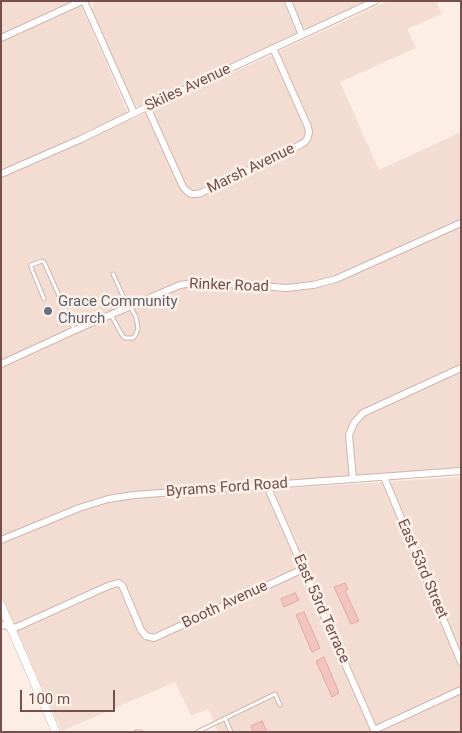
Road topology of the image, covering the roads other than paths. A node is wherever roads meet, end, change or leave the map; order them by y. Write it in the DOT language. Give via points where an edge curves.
graph roads {
  1 [pos="83,1"];
  2 [pos="288,1"];
  3 [pos="375,1"];
  4 [pos="302,35"];
  5 [pos="1,38"];
  6 [pos="273,48"];
  7 [pos="147,107"];
  8 [pos="134,113"];
  9 [pos="1,174"];
  10 [pos="461,224"];
  11 [pos="113,274"];
  12 [pos="44,299"];
  13 [pos="129,306"];
  14 [pos="111,314"];
  15 [pos="75,330"];
  16 [pos="1,364"];
  17 [pos="461,368"];
  18 [pos="461,471"];
  19 [pos="384,477"];
  20 [pos="354,479"];
  21 [pos="267,486"];
  22 [pos="1,540"];
  23 [pos="303,568"];
  24 [pos="1,605"];
  25 [pos="1,626"];
  26 [pos="12,628"];
  27 [pos="461,662"];
  28 [pos="461,690"];
  29 [pos="280,705"];
  30 [pos="225,718"];
  31 [pos="374,731"];
  32 [pos="56,732"];
  33 [pos="136,732"];
  34 [pos="142,732"];
  35 [pos="196,732"];
  36 [pos="231,732"];
  1 -- 5 [label="street"];
  1 -- 8 [label="street"];
  2 -- 4 [label="street"];
  3 -- 4 [label="street, Skiles Avenue"];
  4 -- 6 [label="street, Skiles Avenue"];
  6 -- 7 [label="street, Skiles Avenue"];
  6 -- 7 [label="street, Marsh Avenue" via="309,134 300,145 201,193 189,192 183,187"];
  7 -- 8 [label="street, Skiles Avenue"];
  8 -- 9 [label="street, Skiles Avenue"];
  10 -- 13 [label="street, Rinker Road" via="314,285 287,288 200,282 180,285"];
  11 -- 13 [label="lane"];
  12 -- 15 [label="lane" via="31,267 42,261"];
  13 -- 14 [label="street, Rinker Road"];
  13 -- 14 [label="lane" via="138,328 133,338 122,335"];
  14 -- 15 [label="street, Rinker Road"];
  15 -- 16 [label="street, Rinker Road"];
  17 -- 20 [label="street" via="363,413 354,422 349,435"];
  18 -- 19 [label="street, Byrams Ford Road"];
  19 -- 20 [label="street, Byrams Ford Road"];
  19 -- 27 [label="street, East 53rd Street"];
  20 -- 21 [label="street, Byrams Ford Road"];
  21 -- 22 [label="street, Byrams Ford Road" via="108,499"];
  21 -- 23 [label="street, East 53rd Terrace"];
  23 -- 26 [label="street, Booth Avenue" via="154,638 141,630 122,585 118,583"];
  23 -- 31 [label="street, East 53rd Terrace"];
  24 -- 26 [label="street"];
  25 -- 26 [label="street"];
  26 -- 32 [label="street"];
  28 -- 31 [label="street"];
  29 -- 30 [label="lane" via="275,694"];
  30 -- 35 [label="lane"];
  30 -- 36 [label="lane"];
  33 -- 34 [label="lane"];
}
